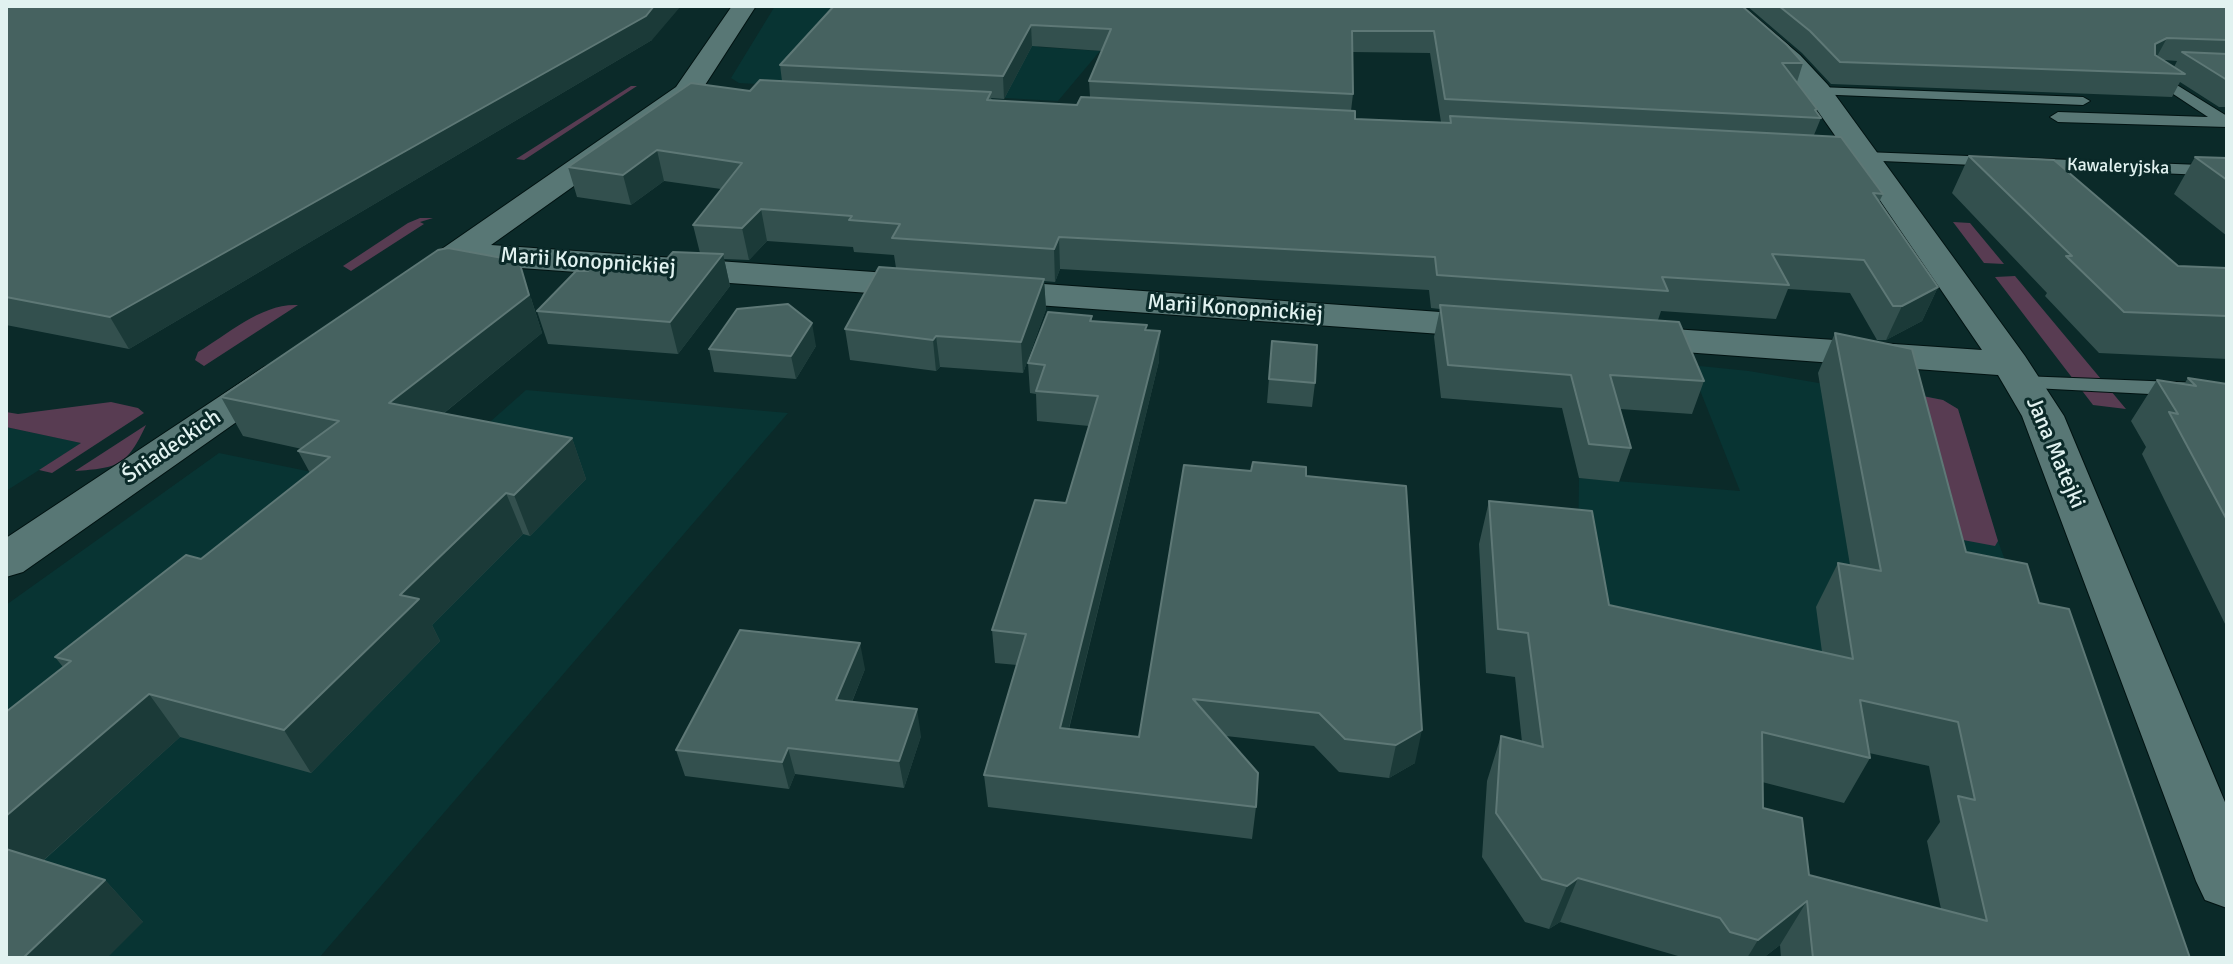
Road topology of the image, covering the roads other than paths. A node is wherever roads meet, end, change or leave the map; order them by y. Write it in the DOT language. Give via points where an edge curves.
graph roads {
  1 [pos="744,6"];
  2 [pos="1728,6"];
  3 [pos="2169,68"];
  4 [pos="1818,91"];
  5 [pos="2083,101"];
  6 [pos="2058,117"];
  7 [pos="2227,122"];
  8 [pos="1767,152"];
  9 [pos="1865,157"];
  10 [pos="2227,171"];
  11 [pos="458,253"];
  12 [pos="420,279"];
  13 [pos="1532,330"];
  14 [pos="1595,334"];
  15 [pos="307,355"];
  16 [pos="2017,373"];
  17 [pos="2227,391"];
  18 [pos="6,561"];
  19 [pos="2227,881"];
  1 -- 11 [label="street" via="700,94"];
  2 -- 4 [label="street, Jana Matejki"];
  3 -- 7 [label="lane" via="2150,72"];
  4 -- 5 [label="lane"];
  4 -- 9 [label="street, Jana Matejki"];
  6 -- 7 [label="lane"];
  8 -- 9 [label="street"];
  9 -- 10 [label="lane, Kawaleryjska"];
  9 -- 16 [label="street, Jana Matejki"];
  11 -- 12 [label="street"];
  11 -- 13 [label="street, Marii Konopnickiej"];
  14 -- 16 [label="street"];
  15 -- 18 [label="street, Śniadeckich"];
  16 -- 17 [label="lane"];
  16 -- 19 [label="street, Jana Matejki" via="2043,416"];
}
